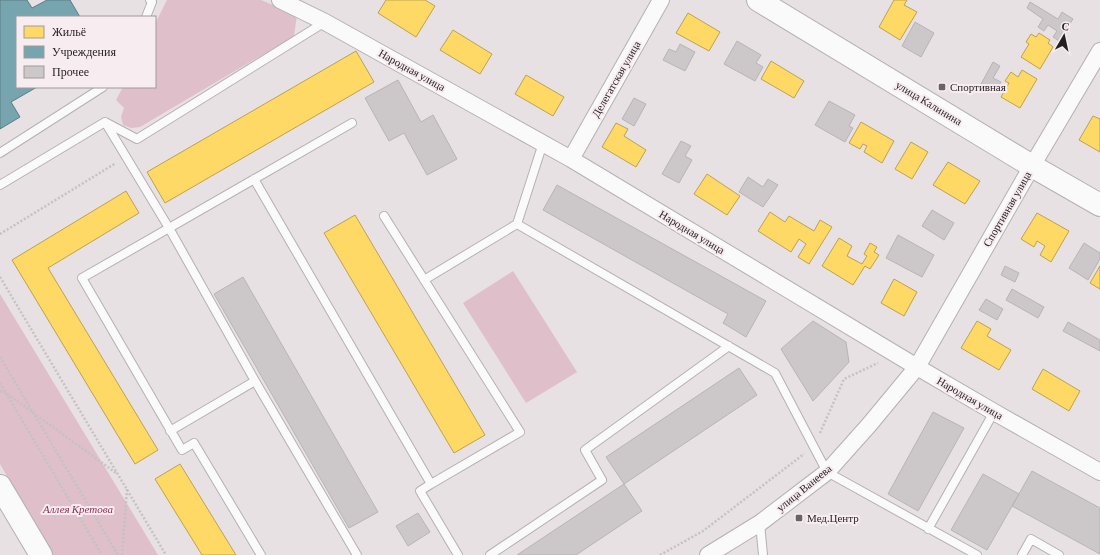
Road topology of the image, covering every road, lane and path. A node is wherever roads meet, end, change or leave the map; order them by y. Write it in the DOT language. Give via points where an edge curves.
graph roads {
  1 [pos="150,0"];
  2 [pos="280,0"];
  3 [pos="661,0"];
  4 [pos="758,0"];
  5 [pos="146,16"];
  6 [pos="325,22"];
  7 [pos="1100,51"];
  8 [pos="101,88"];
  9 [pos="105,122"];
  10 [pos="352,123"];
  11 [pos="543,143"];
  12 [pos="0,153"];
  13 [pos="126,157"];
  14 [pos="571,159"];
  15 [pos="1032,166"];
  16 [pos="254,179"];
  17 [pos="0,185"];
  18 [pos="1100,205"];
  19 [pos="384,216"];
  20 [pos="517,224"];
  21 [pos="169,228"];
  22 [pos="0,234"];
  23 [pos="0,277"];
  24 [pos="424,280"];
  25 [pos="729,346"];
  26 [pos="0,357"];
  27 [pos="882,361"];
  28 [pos="917,367"];
  29 [pos="255,381"];
  30 [pos="0,383"];
  31 [pos="0,391"];
  32 [pos="6,393"];
  33 [pos="994,412"];
  34 [pos="33,413"];
  35 [pos="170,431"];
  36 [pos="814,447"];
  37 [pos="827,472"];
  38 [pos="1100,472"];
  39 [pos="118,475"];
  40 [pos="431,484"];
  41 [pos="0,486"];
  42 [pos="127,489"];
  43 [pos="760,523"];
  44 [pos="928,529"];
  45 [pos="41,555"];
  46 [pos="102,555"];
  47 [pos="118,555"];
  48 [pos="122,555"];
  49 [pos="166,555"];
  50 [pos="261,555"];
  51 [pos="357,555"];
  52 [pos="458,555"];
  53 [pos="490,555"];
  54 [pos="660,555"];
  55 [pos="708,555"];
  56 [pos="763,555"];
  57 [pos="977,555"];
  58 [pos="1022,555"];
  59 [pos="1059,555"];
  1 -- 5 [label="lane" via="152,2"];
  2 -- 6 [label="street, Народная улица"];
  3 -- 14 [label="street, Делегатская улица"];
  4 -- 15 [label="street, улица Калинина"];
  6 -- 9 [label="lane" via="136,138"];
  6 -- 11 [label="street, Народная улица"];
  7 -- 15 [label="street, Спортивная улица"];
  8 -- 12 [label="lane"];
  9 -- 13 [label="lane"];
  9 -- 17 [label="lane"];
  10 -- 16 [label="lane"];
  11 -- 14 [label="street, Народная улица"];
  11 -- 20 [label="lane"];
  13 -- 21 [label="lane"];
  13 -- 22 [label="path"];
  14 -- 28 [label="street, Народная улица"];
  15 -- 18 [label="street, улица Калинина"];
  15 -- 28 [label="street, Спортивная улица"];
  16 -- 21 [label="lane"];
  16 -- 40 [label="lane"];
  19 -- 24 [label="lane"];
  20 -- 24 [label="lane"];
  20 -- 25 [label="lane"];
  21 -- 29 [label="lane"];
  21 -- 35 [label="lane" via="82,278"];
  23 -- 39 [label="path"];
  24 -- 40 [label="lane" via="520,432"];
  25 -- 36 [label="lane" via="776,373"];
  25 -- 53 [label="lane" via="586,450 602,480"];
  26 -- 34 [label="path"];
  27 -- 36 [label="path" via="844,379"];
  28 -- 33 [label="street, Народная улица"];
  28 -- 37 [label="street, улица Ванеева"];
  29 -- 35 [label="lane"];
  29 -- 51 [label="lane"];
  30 -- 32 [label="path"];
  31 -- 32 [label="path"];
  32 -- 34 [label="path"];
  32 -- 46 [label="path"];
  33 -- 38 [label="street, Народная улица"];
  33 -- 44 [label="lane"];
  34 -- 39 [label="path"];
  34 -- 47 [label="path"];
  35 -- 50 [label="lane" via="182,450 194,443"];
  36 -- 37 [label="lane"];
  36 -- 54 [label="path" via="703,531"];
  37 -- 43 [label="street, улица Ванеева"];
  37 -- 44 [label="lane"];
  39 -- 42 [label="path"];
  40 -- 52 [label="lane" via="420,491"];
  41 -- 45 [label="street"];
  42 -- 48 [label="path"];
  42 -- 49 [label="path"];
  43 -- 55 [label="street, улица Ванеева"];
  43 -- 56 [label="lane"];
  44 -- 57 [label="lane"];
  58 -- 59 [label="lane" via="1031,539"];
}
